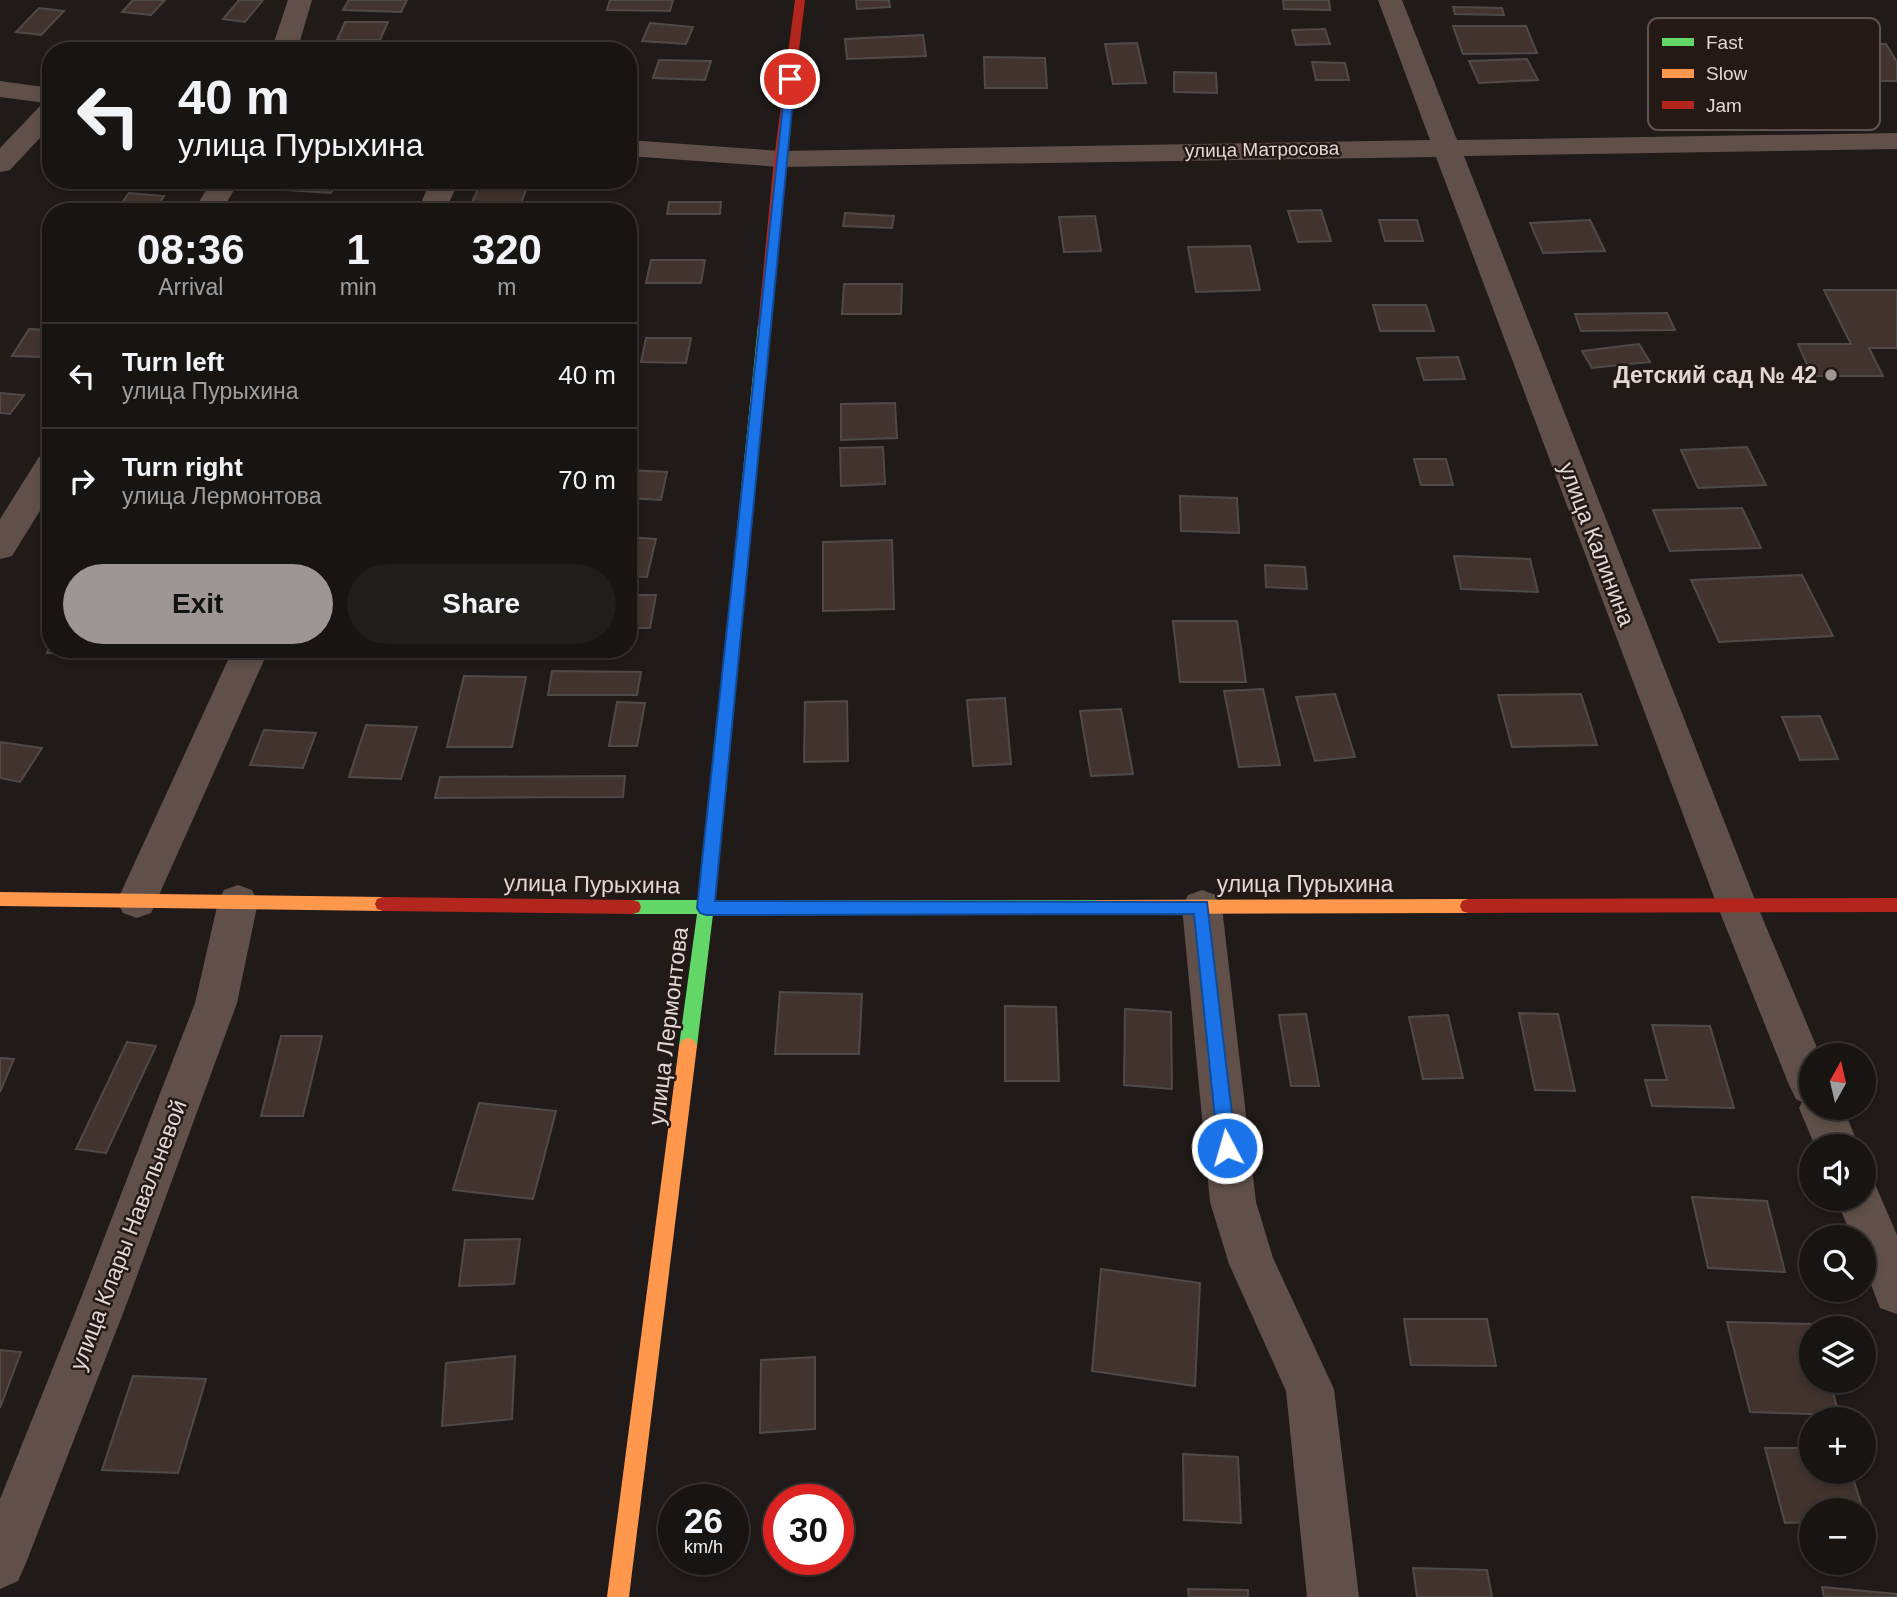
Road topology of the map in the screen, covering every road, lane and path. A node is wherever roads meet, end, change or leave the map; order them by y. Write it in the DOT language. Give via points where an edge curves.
graph roads {
  1 [pos="300,0"];
  2 [pos="800,0"];
  3 [pos="1390,0"];
  4 [pos="287,42"];
  5 [pos="0,89"];
  6 [pos="42,95"];
  7 [pos="42,120"];
  8 [pos="1897,141"];
  9 [pos="1444,146"];
  10 [pos="637,149"];
  11 [pos="780,159"];
  12 [pos="0,164"];
  13 [pos="42,479"];
  14 [pos="0,547"];
  15 [pos="247,658"];
  16 [pos="0,900"];
  17 [pos="137,901"];
  18 [pos="238,902"];
  19 [pos="1737,905"];
  20 [pos="1897,905"];
  21 [pos="1202,907"];
  22 [pos="706,908"];
  23 [pos="1799,1056"];
  24 [pos="1864,1211"];
  25 [pos="1897,1291"];
  26 [pos="0,1563"];
  27 [pos="618,1597"];
  28 [pos="1333,1597"];
  1 -- 4 [label="street"];
  2 -- 11 [label="street, улица Лермонтова"];
  3 -- 9 [label="street, улица Калинина"];
  5 -- 6 [label="street"];
  7 -- 12 [label="street"];
  8 -- 9 [label="street, улица Матросова"];
  9 -- 11 [label="street, улица Матросова"];
  9 -- 19 [label="street, улица Калинина"];
  10 -- 11 [label="street, улица Матросова"];
  11 -- 22 [label="street, улица Лермонтова"];
  13 -- 14 [label="street"];
  15 -- 17 [label="street"];
  16 -- 17 [label="street, улица Пурыхина"];
  17 -- 18 [label="street, улица Пурыхина"];
  18 -- 22 [label="street, улица Пурыхина"];
  18 -- 26 [label="street, улица Клары Навальневой" via="216,1003"];
  19 -- 20 [label="street, улица Пурыхина"];
  19 -- 21 [label="street, улица Пурыхина"];
  19 -- 23 [label="street, улица Калинина"];
  21 -- 22 [label="street, улица Пурыхина"];
  21 -- 28 [label="street" via="1233,1202 1252,1264 1310,1389"];
  22 -- 27 [label="street, улица Лермонтова"];
  24 -- 25 [label="street"];
}
